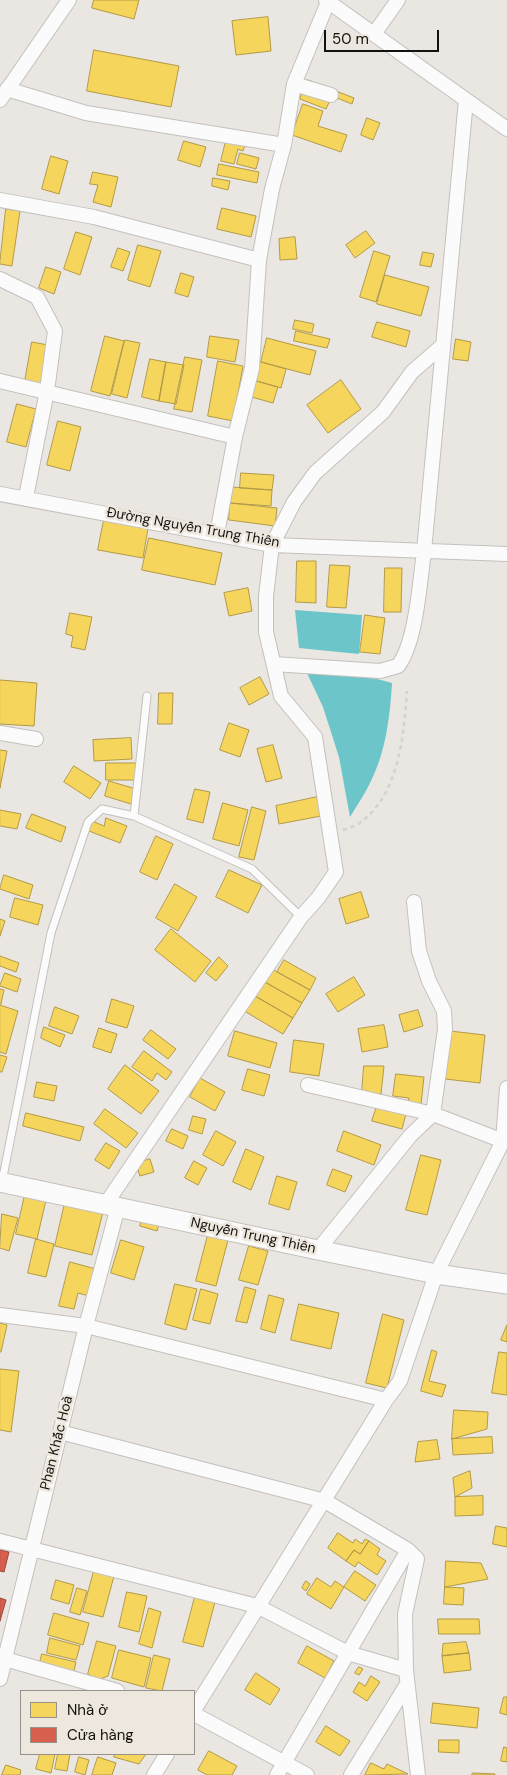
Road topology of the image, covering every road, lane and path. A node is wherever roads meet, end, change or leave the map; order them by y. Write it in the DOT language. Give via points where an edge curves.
graph roads {
  1 [pos="70,0"];
  2 [pos="398,0"];
  3 [pos="327,1"];
  4 [pos="374,34"];
  5 [pos="294,84"];
  6 [pos="4,94"];
  7 [pos="331,95"];
  8 [pos="466,100"];
  9 [pos="507,129"];
  10 [pos="284,145"];
  11 [pos="0,200"];
  12 [pos="259,260"];
  13 [pos="0,279"];
  14 [pos="443,345"];
  15 [pos="0,381"];
  16 [pos="47,391"];
  17 [pos="235,437"];
  18 [pos="0,494"];
  19 [pos="26,497"];
  20 [pos="217,534"];
  21 [pos="272,544"];
  22 [pos="424,551"];
  23 [pos="507,554"];
  24 [pos="274,664"];
  25 [pos="407,691"];
  26 [pos="147,696"];
  27 [pos="0,733"];
  28 [pos="36,739"];
  29 [pos="134,816"];
  30 [pos="330,835"];
  31 [pos="414,902"];
  32 [pos="301,916"];
  33 [pos="308,1085"];
  34 [pos="507,1088"];
  35 [pos="433,1114"];
  36 [pos="503,1140"];
  37 [pos="1,1182"];
  38 [pos="112,1206"];
  39 [pos="318,1250"];
  40 [pos="436,1274"];
  41 [pos="507,1284"];
  42 [pos="0,1316"];
  43 [pos="86,1326"];
  44 [pos="386,1400"];
  45 [pos="60,1432"];
  46 [pos="325,1501"];
  47 [pos="0,1541"];
  48 [pos="32,1548"];
  49 [pos="408,1550"];
  50 [pos="257,1606"];
  51 [pos="348,1653"];
  52 [pos="2,1670"];
  53 [pos="406,1670"];
  54 [pos="406,1686"];
  55 [pos="112,1690"];
  56 [pos="195,1710"];
  57 [pos="195,1713"];
  58 [pos="166,1755"];
  59 [pos="280,1770"];
  60 [pos="154,1775"];
  61 [pos="307,1775"];
  62 [pos="351,1775"];
  63 [pos="418,1775"];
  1 -- 6 [label="street"];
  2 -- 4 [label="street"];
  3 -- 4 [label="street"];
  3 -- 5 [label="street"];
  4 -- 8 [label="street"];
  5 -- 7 [label="street"];
  5 -- 10 [label="street"];
  6 -- 10 [label="street" via="86,113"];
  8 -- 9 [label="street"];
  8 -- 14 [label="street"];
  10 -- 12 [label="street" via="272,188"];
  11 -- 12 [label="street" via="94,216"];
  12 -- 17 [label="street" via="252,368"];
  13 -- 16 [label="street" via="37,297 55,331"];
  14 -- 21 [label="street" via="412,372 383,412 315,472 294,502"];
  14 -- 22 [label="street"];
  15 -- 16 [label="street"];
  16 -- 17 [label="street"];
  16 -- 19 [label="street"];
  17 -- 20 [label="street"];
  18 -- 19 [label="street, Đường Nguyễn Trung Thiên"];
  19 -- 20 [label="street, Đường Nguyễn Trung Thiên"];
  20 -- 21 [label="street, Đường Nguyễn Trung Thiên"];
  21 -- 22 [label="street, Đường Nguyễn Trung Thiên"];
  21 -- 24 [label="street, Phan Khắc Hoà" via="266,632"];
  22 -- 23 [label="street, Đường Nguyễn Trung Thiên"];
  22 -- 24 [label="street" via="413,623 406,651 398,666 380,671"];
  24 -- 30 [label="street, Phan Khắc Hoà" via="281,696 315,737"];
  25 -- 30 [label="path" via="405,726 391,781 380,802 361,823"];
  26 -- 29 [label="lane"];
  27 -- 28 [label="street"];
  29 -- 32 [label="lane" via="252,870"];
  29 -- 37 [label="lane" via="102,810 88,822 51,933"];
  30 -- 32 [label="street, Phan Khắc Hoà" via="336,872"];
  31 -- 35 [label="street" via="419,951 444,1011 445,1030"];
  32 -- 38 [label="street, Phan Khắc Hoà"];
  33 -- 35 [label="street"];
  34 -- 36 [label="street"];
  35 -- 36 [label="street"];
  35 -- 39 [label="street" via="410,1136"];
  36 -- 40 [label="street"];
  37 -- 38 [label="street, Nguyễn Trung Thiên"];
  38 -- 39 [label="street, Nguyễn Trung Thiên"];
  38 -- 43 [label="street, Phan Khắc Hoà"];
  39 -- 40 [label="street, Nguyễn Trung Thiên"];
  40 -- 41 [label="street, Nguyễn Trung Thiên"];
  40 -- 44 [label="street" via="400,1381"];
  42 -- 43 [label="street"];
  43 -- 44 [label="street"];
  43 -- 45 [label="street, Phan Khắc Hoà"];
  44 -- 46 [label="street"];
  45 -- 46 [label="street"];
  45 -- 48 [label="street, Phan Khắc Hoà"];
  46 -- 49 [label="street"];
  46 -- 50 [label="street"];
  47 -- 48 [label="street"];
  48 -- 50 [label="street"];
  48 -- 52 [label="street, Phan Khắc Hoà"];
  49 -- 51 [label="street"];
  49 -- 53 [label="street" via="417,1559 406,1614"];
  50 -- 51 [label="street"];
  50 -- 56 [label="street"];
  51 -- 53 [label="street"];
  51 -- 59 [label="street"];
  52 -- 55 [label="street"];
  53 -- 54 [label="street"];
  54 -- 62 [label="street"];
  54 -- 63 [label="street"];
  57 -- 59 [label="street"];
  58 -- 60 [label="street"];
  59 -- 61 [label="street"];
}
